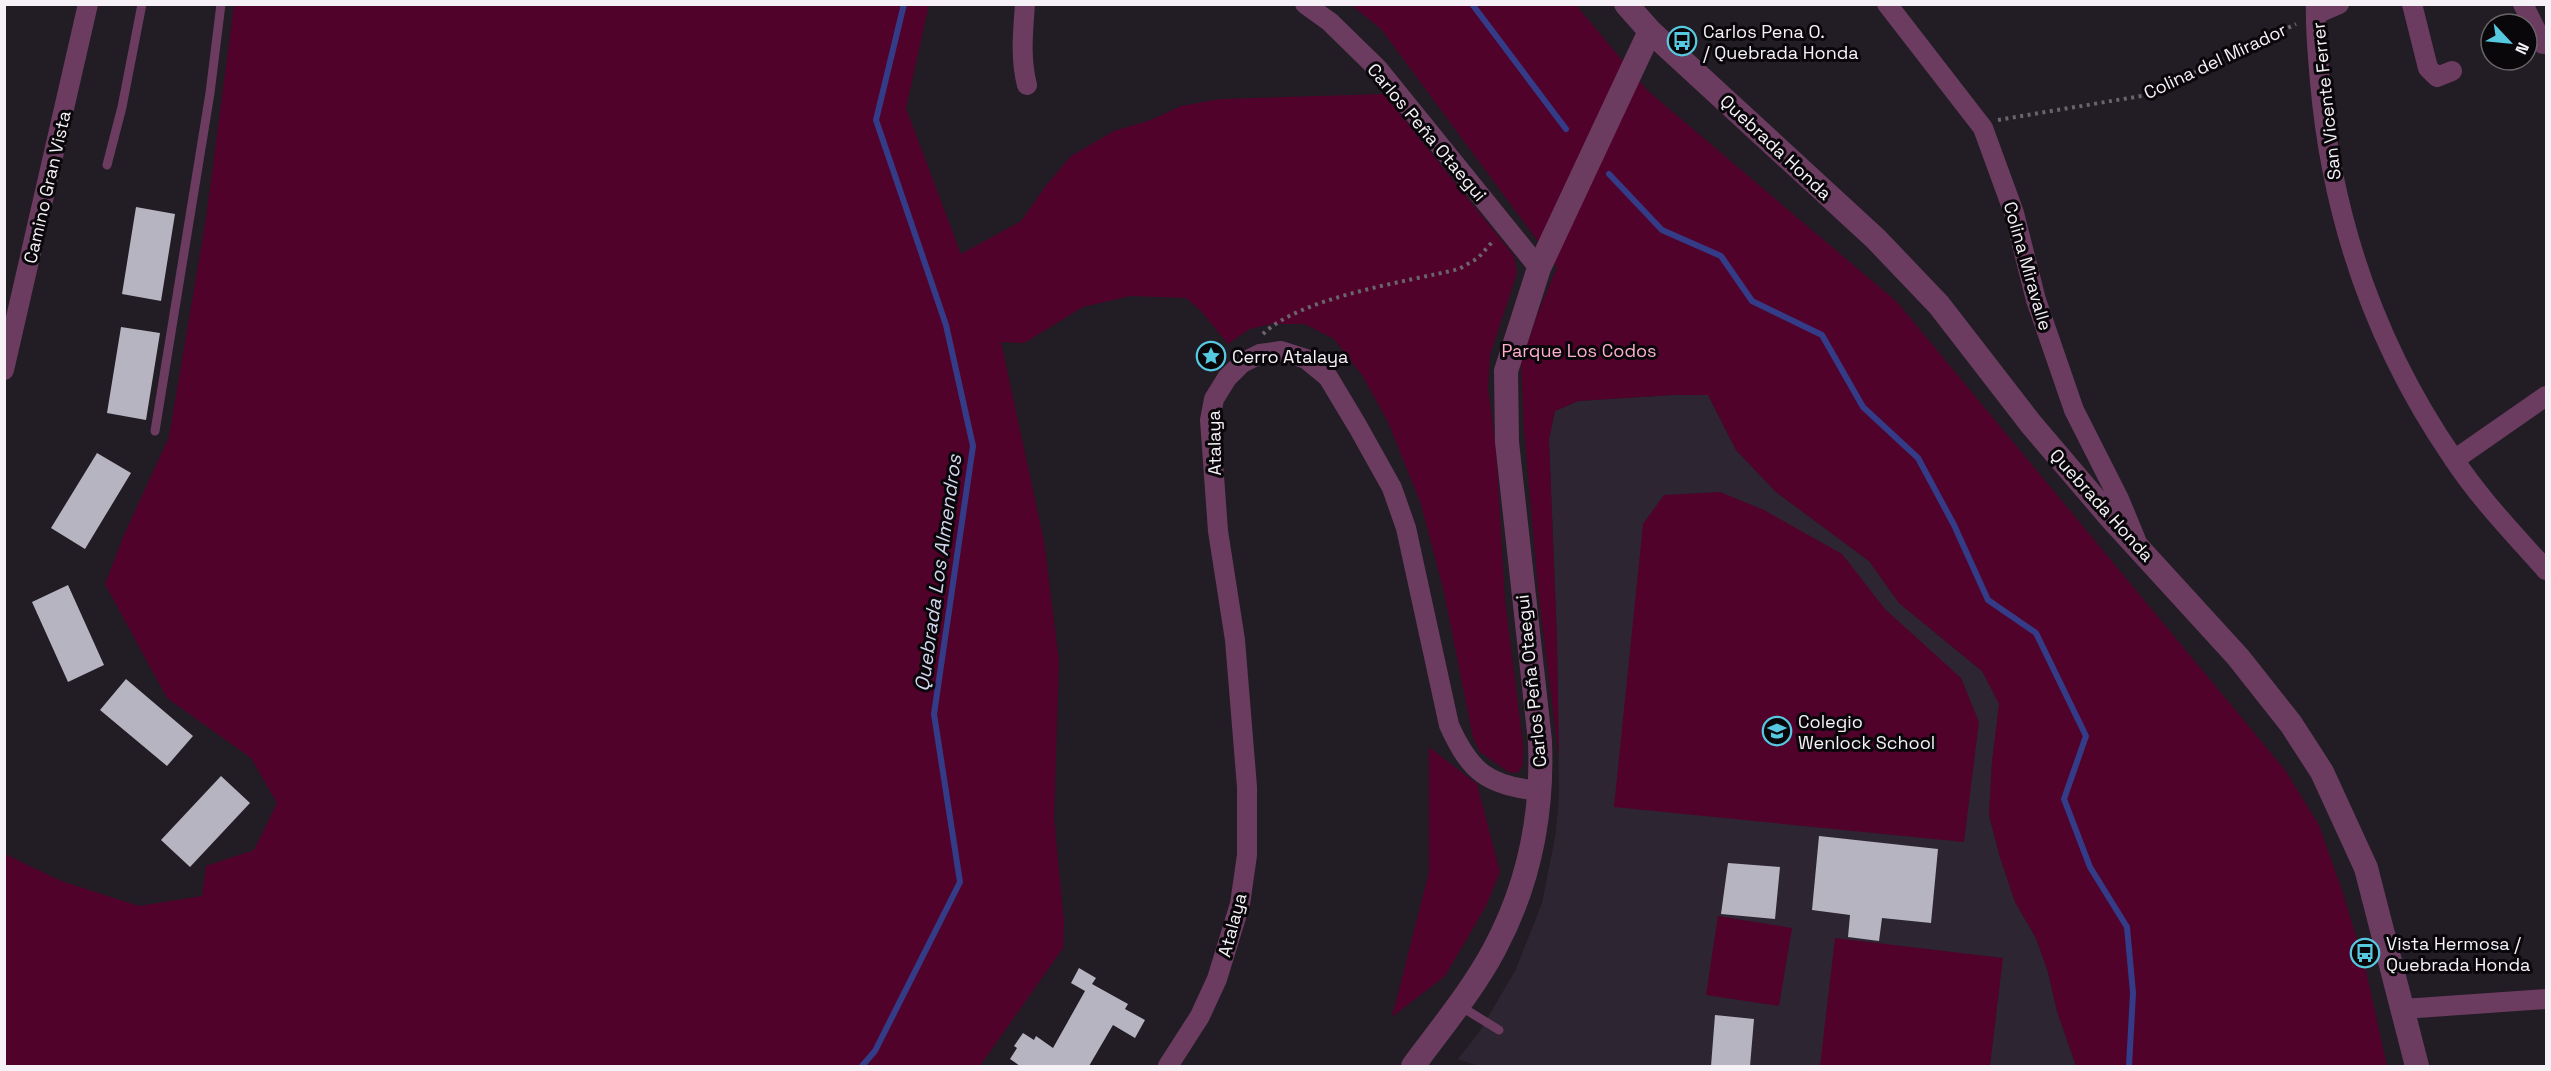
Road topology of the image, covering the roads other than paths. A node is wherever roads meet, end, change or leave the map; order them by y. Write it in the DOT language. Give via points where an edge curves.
graph roads {
  1 [pos="88,4"];
  2 [pos="142,4"];
  3 [pos="221,4"];
  4 [pos="1025,4"];
  5 [pos="1305,4"];
  6 [pos="1626,4"];
  7 [pos="1887,4"];
  8 [pos="2340,4"];
  9 [pos="2412,4"];
  10 [pos="2523,4"];
  11 [pos="2316,9"];
  12 [pos="1650,31"];
  13 [pos="2542,44"];
  14 [pos="2452,71"];
  15 [pos="1027,85"];
  16 [pos="106,165"];
  17 [pos="1539,268"];
  18 [pos="4,370"];
  19 [pos="2547,396"];
  20 [pos="155,431"];
  21 [pos="2454,460"];
  22 [pos="2139,546"];
  23 [pos="2547,570"];
  24 [pos="1540,791"];
  25 [pos="2547,999"];
  26 [pos="1458,1004"];
  27 [pos="2403,1009"];
  28 [pos="1499,1030"];
  29 [pos="1168,1066"];
  30 [pos="1413,1066"];
  31 [pos="2417,1066"];
  1 -- 18 [label="street, Camino Gran Vista"];
  2 -- 16 [label="lane"];
  3 -- 20 [label="lane"];
  4 -- 15 [label="street" via="1022,48"];
  5 -- 17 [label="street, Carlos Peña Otaegui" via="1330,22 1379,70"];
  6 -- 12 [label="street"];
  7 -- 22 [label="street, Colina Miravalle" via="1979,123 2014,213 2036,300 2074,410"];
  8 -- 11 [label="street"];
  9 -- 14 [label="street" via="2428,68 2437,77"];
  10 -- 13 [label="street"];
  11 -- 21 [label="street, San Vicente Ferrer" via="2328,149 2349,241 2386,341 2422,411"];
  12 -- 17 [label="street, Carlos Peña Otaegui"];
  12 -- 22 [label="street, Quebrada Honda" via="1876,239 1939,305 2031,424"];
  17 -- 24 [label="street, Carlos Peña Otaegui" via="1506,371 1507,442 1538,717"];
  19 -- 21 [label="street"];
  21 -- 23 [label="street, San Vicente Ferrer"];
  22 -- 27 [label="street, Quebrada Honda" via="2238,657 2291,724 2322,772 2366,868"];
  24 -- 26 [label="street, Carlos Peña Otaegui" via="1520,892 1494,951"];
  24 -- 29 [label="street, Atalaya" via="1519,789 1492,779 1476,770 1462,753 1449,725 1414,561 1392,488 1328,377 1306,359 1281,351 1260,354 1242,363 1214,399 1210,420 1218,531 1235,640 1247,787 1247,855 1240,904 1217,980 1200,1016"];
  25 -- 27 [label="street"];
  26 -- 28 [label="lane"];
  26 -- 30 [label="street, Carlos Peña Otaegui"];
  27 -- 31 [label="street, Quebrada Honda"];
}
